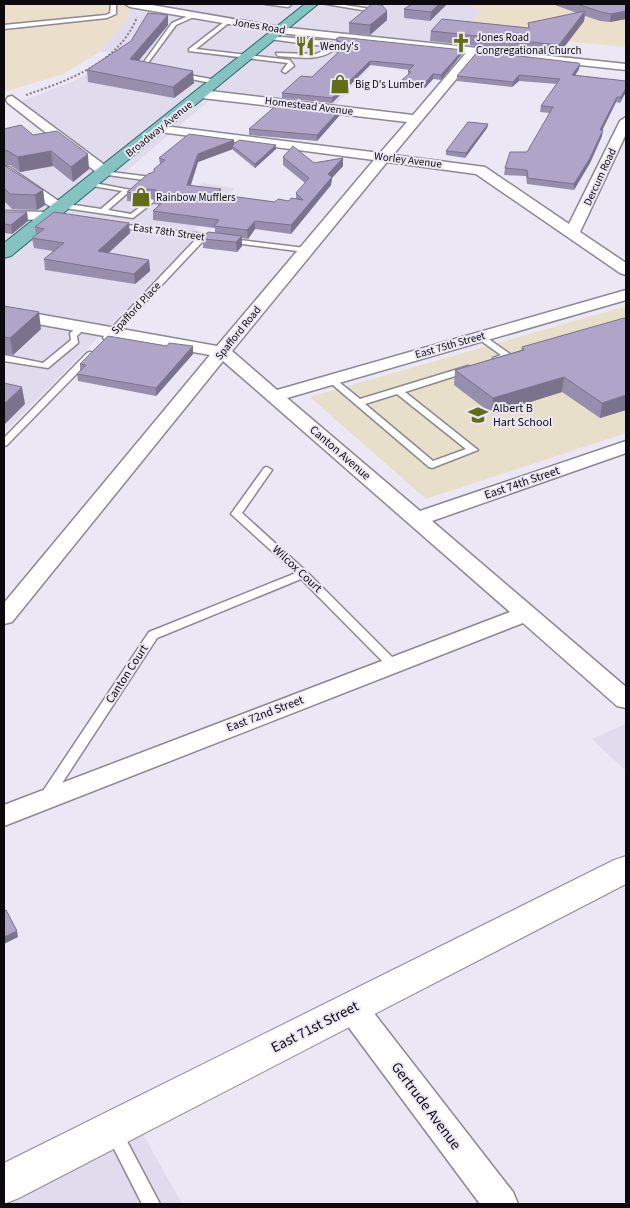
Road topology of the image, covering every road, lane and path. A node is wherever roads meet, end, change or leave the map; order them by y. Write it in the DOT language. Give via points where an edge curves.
graph roads {
  1 [pos="113,4"];
  2 [pos="132,4"];
  3 [pos="312,4"];
  4 [pos="329,4"];
  5 [pos="380,11"];
  6 [pos="195,15"];
  7 [pos="228,21"];
  8 [pos="4,27"];
  9 [pos="275,34"];
  10 [pos="337,40"];
  11 [pos="474,51"];
  12 [pos="251,54"];
  13 [pos="626,67"];
  14 [pos="159,71"];
  15 [pos="285,71"];
  16 [pos="168,73"];
  17 [pos="216,82"];
  18 [pos="202,94"];
  19 [pos="12,100"];
  20 [pos="417,119"];
  21 [pos="626,121"];
  22 [pos="160,128"];
  23 [pos="384,158"];
  24 [pos="4,170"];
  25 [pos="104,173"];
  26 [pos="151,179"];
  27 [pos="88,184"];
  28 [pos="152,200"];
  29 [pos="58,211"];
  30 [pos="102,211"];
  31 [pos="4,215"];
  32 [pos="104,223"];
  33 [pos="573,232"];
  34 [pos="203,236"];
  35 [pos="305,250"];
  36 [pos="4,252"];
  37 [pos="626,270"];
  38 [pos="626,295"];
  39 [pos="4,313"];
  40 [pos="82,327"];
  41 [pos="113,332"];
  42 [pos="480,336"];
  43 [pos="223,352"];
  44 [pos="4,358"];
  45 [pos="331,380"];
  46 [pos="398,391"];
  47 [pos="275,396"];
  48 [pos="357,403"];
  49 [pos="4,443"];
  50 [pos="626,447"];
  51 [pos="267,470"];
  52 [pos="418,519"];
  53 [pos="303,574"];
  54 [pos="527,613"];
  55 [pos="4,617"];
  56 [pos="393,665"];
  57 [pos="626,700"];
  58 [pos="46,799"];
  59 [pos="4,816"];
  60 [pos="626,869"];
  61 [pos="352,1008"];
  62 [pos="112,1129"];
  63 [pos="4,1184"];
  64 [pos="152,1204"];
  65 [pos="501,1204"];
  1 -- 8 [label="lane" via="113,14 104,17"];
  2 -- 6 [label="street, Jones Road"];
  2 -- 19 [label="path" via="138,11 136,22 107,57 81,73"];
  3 -- 9 [label="main road, Broadway Avenue"];
  4 -- 5 [label="lane"];
  6 -- 7 [label="street, Jones Road"];
  6 -- 14 [label="lane" via="174,24 141,68"];
  7 -- 9 [label="street, Jones Road"];
  7 -- 12 [label="lane" via="191,50"];
  9 -- 10 [label="street, Jones Road"];
  9 -- 12 [label="main road, Broadway Avenue"];
  10 -- 11 [label="street, Jones Road"];
  10 -- 12 [label="lane" via="336,46 328,53 316,56"];
  11 -- 13 [label="street, Jones Road"];
  11 -- 20 [label="street, Spafford Road"];
  12 -- 15 [label="lane" via="290,62 292,65"];
  12 -- 17 [label="main road, Broadway Avenue"];
  16 -- 17 [label="lane"];
  17 -- 18 [label="main road, Broadway Avenue"];
  18 -- 20 [label="street, Homestead Avenue"];
  18 -- 22 [label="main road, Broadway Avenue"];
  19 -- 25 [label="street"];
  20 -- 23 [label="street, Spafford Road"];
  21 -- 33 [label="street, Dercum Road"];
  22 -- 23 [label="street, Worley Avenue"];
  22 -- 25 [label="main road, Broadway Avenue"];
  23 -- 33 [label="street, Worley Avenue" via="480,170"];
  23 -- 35 [label="street, Spafford Road"];
  24 -- 29 [label="street"];
  25 -- 26 [label="lane"];
  25 -- 27 [label="main road, Broadway Avenue"];
  27 -- 29 [label="main road, Broadway Avenue"];
  27 -- 30 [label="lane" via="128,190"];
  28 -- 30 [label="lane" via="133,216"];
  29 -- 30 [label="lane"];
  29 -- 31 [label="street"];
  29 -- 36 [label="main road, Broadway Avenue"];
  32 -- 34 [label="lane, East 78th Street"];
  33 -- 37 [label="street, Worley Avenue"];
  34 -- 35 [label="lane, East 78th Street"];
  34 -- 41 [label="lane, Spafford Place"];
  35 -- 43 [label="street, Spafford Road"];
  38 -- 42 [label="street, East 75th Street"];
  39 -- 40 [label="street, Canton Avenue"];
  40 -- 41 [label="street, Canton Avenue"];
  40 -- 44 [label="lane" via="73,335 76,341 46,366"];
  41 -- 43 [label="street, Canton Avenue"];
  41 -- 49 [label="lane, Spafford Place"];
  42 -- 45 [label="street, East 75th Street"];
  42 -- 46 [label="lane" via="507,356"];
  43 -- 47 [label="street, Canton Avenue"];
  43 -- 55 [label="street, Spafford Road"];
  45 -- 47 [label="street, East 75th Street"];
  45 -- 48 [label="lane"];
  46 -- 48 [label="lane"];
  46 -- 48 [label="lane" via="473,450 432,465"];
  47 -- 52 [label="street, Canton Avenue"];
  50 -- 52 [label="street, East 74th Street"];
  51 -- 53 [label="lane, Wilcox Court" via="236,514"];
  52 -- 54 [label="street, Canton Avenue"];
  53 -- 56 [label="lane, Wilcox Court"];
  53 -- 58 [label="lane, Canton Court" via="153,635"];
  54 -- 56 [label="street, East 72nd Street"];
  54 -- 57 [label="street, Canton Avenue"];
  56 -- 58 [label="street, East 72nd Street"];
  58 -- 59 [label="street, East 72nd Street"];
  60 -- 61 [label="main road, East 71st Street"];
  61 -- 62 [label="main road, East 71st Street"];
  61 -- 65 [label="street, Gertrude Avenue"];
  62 -- 63 [label="main road, East 71st Street"];
  62 -- 64 [label="lane"];
}
